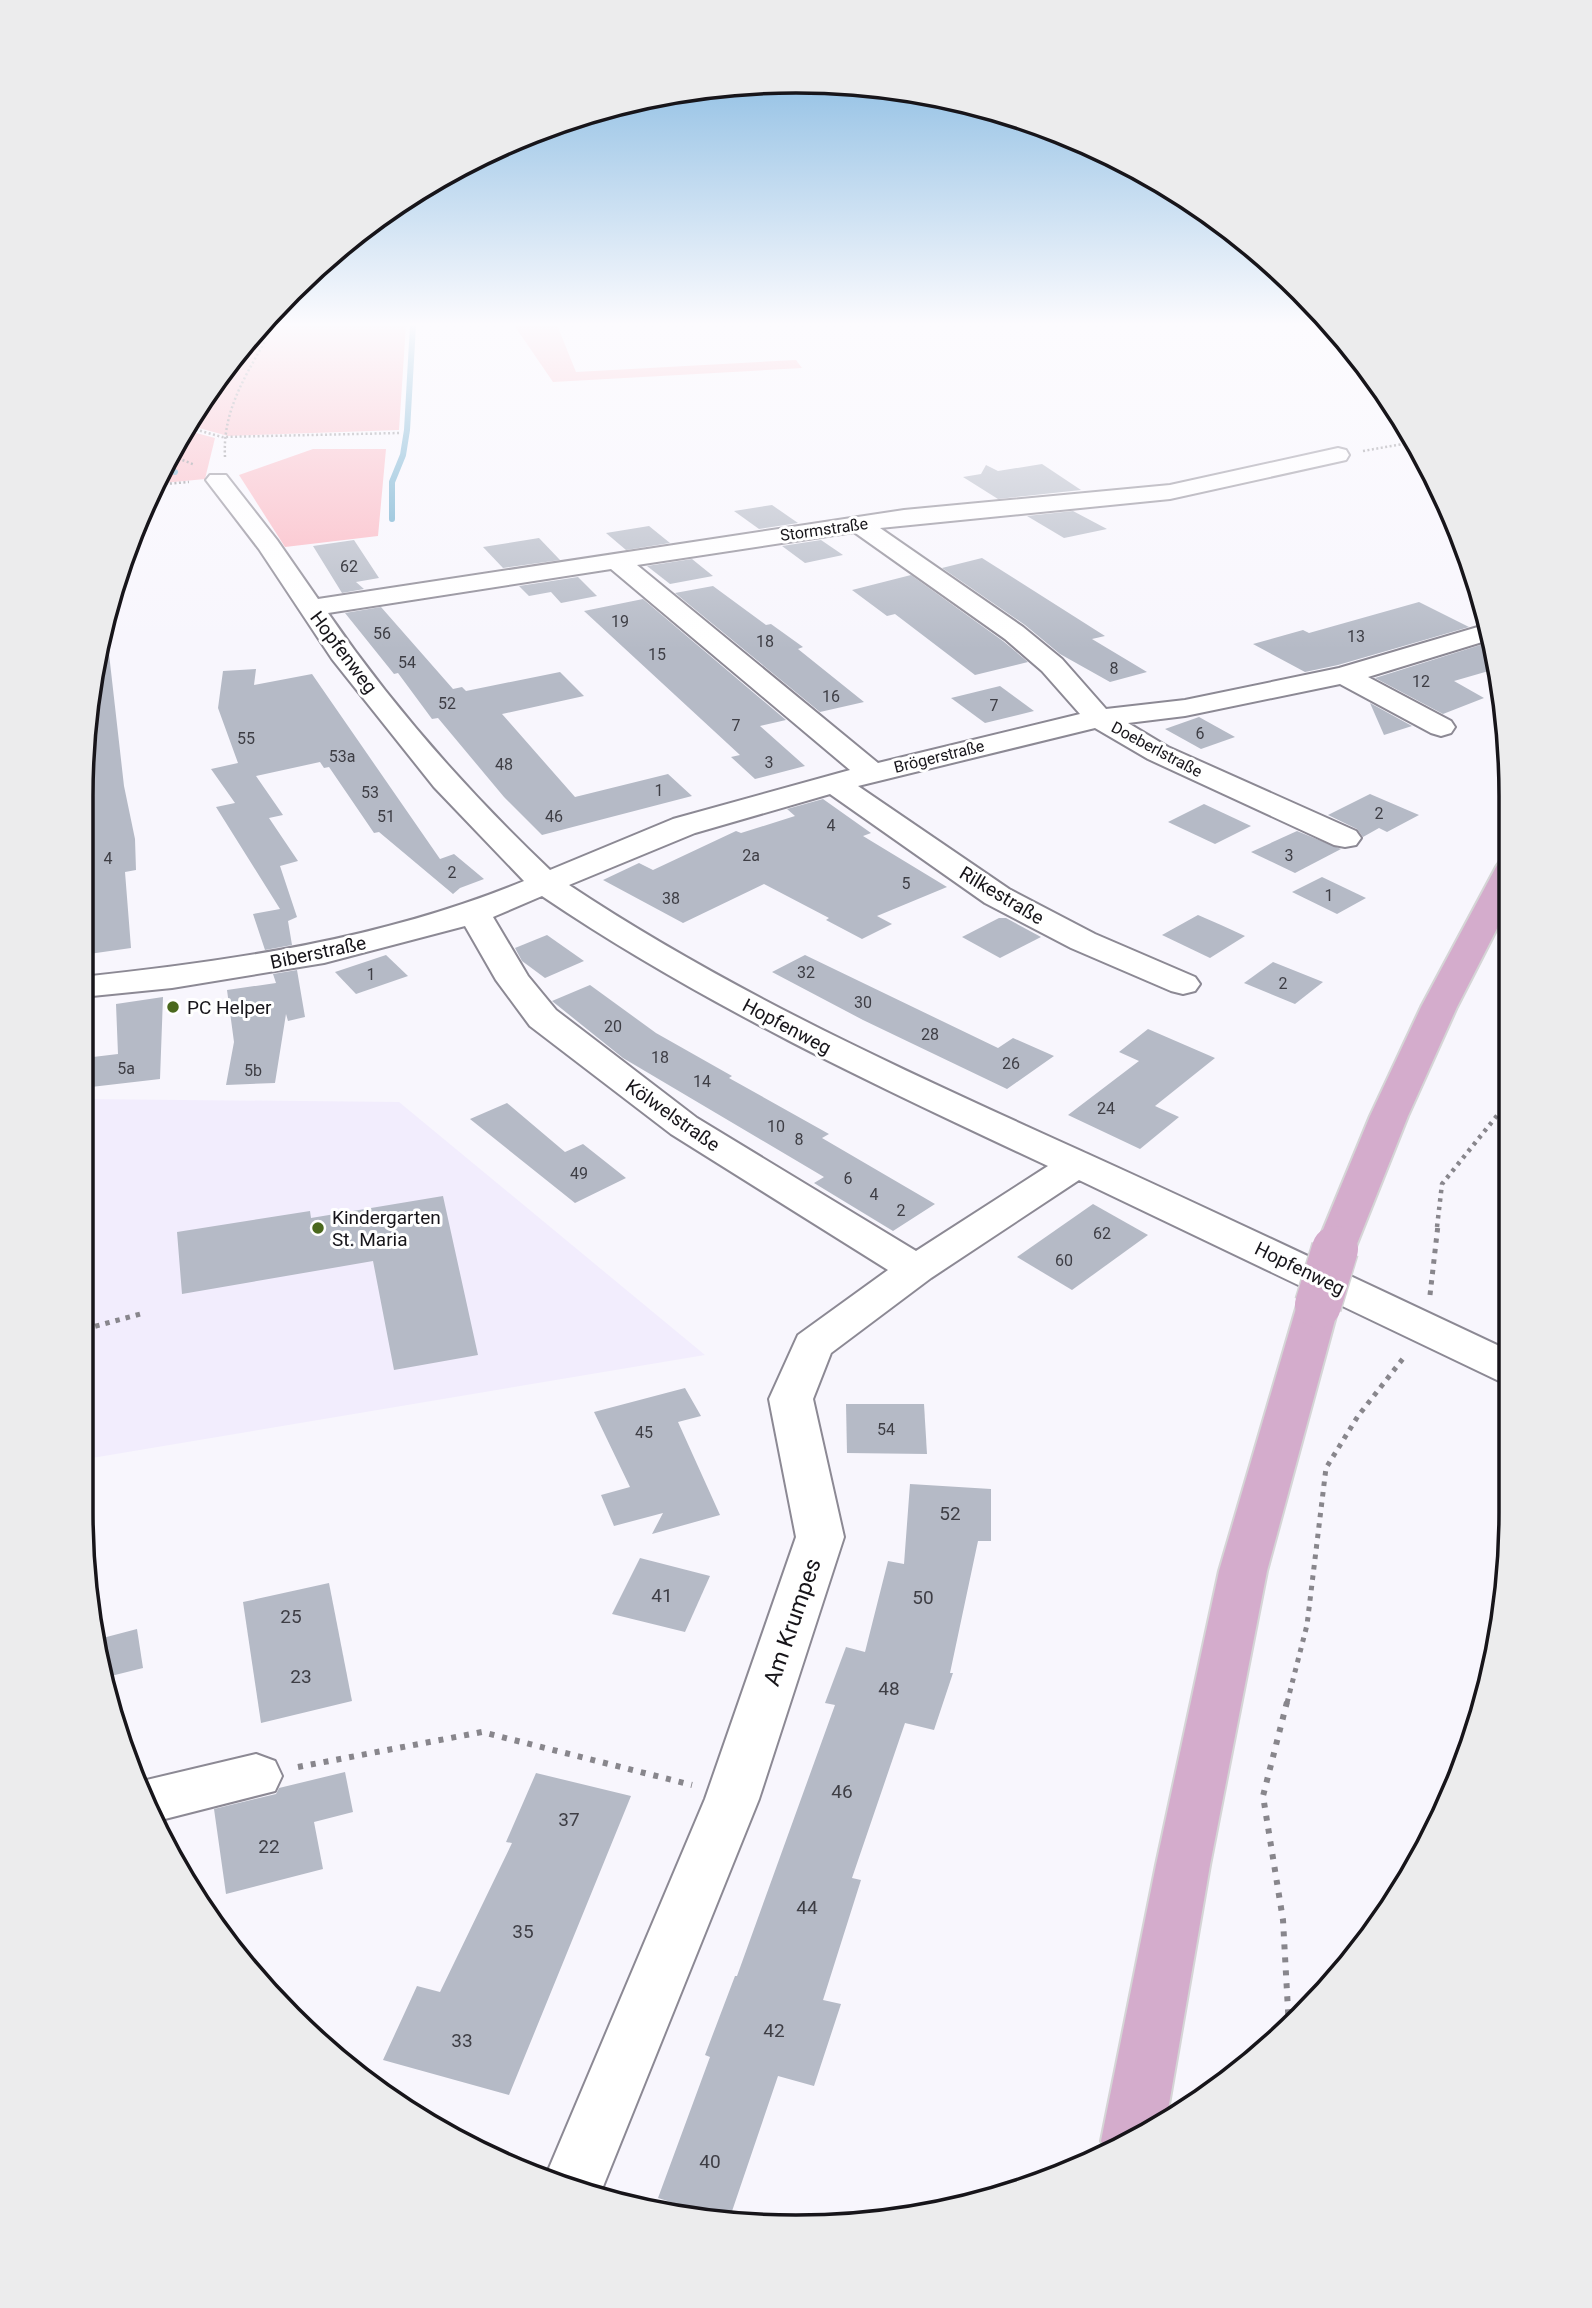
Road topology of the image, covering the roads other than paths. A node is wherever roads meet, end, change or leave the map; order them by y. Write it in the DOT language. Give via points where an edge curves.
graph roads {
  1 [pos="1338,455"];
  2 [pos="218,480"];
  3 [pos="858,524"];
  4 [pos="615,560"];
  5 [pos="311,608"];
  6 [pos="1480,634"];
  7 [pos="1345,675"];
  8 [pos="1099,718"];
  9 [pos="1441,727"];
  10 [pos="872,773"];
  11 [pos="834,783"];
  12 [pos="1345,838"];
  13 [pos="547,885"];
  14 [pos="1499,890"];
  15 [pos="474,913"];
  16 [pos="1183,984"];
  17 [pos="93,986"];
  18 [pos="1078,1164"];
  19 [pos="916,1269"];
  20 [pos="1499,1364"];
  21 [pos="256,1776"];
  22 [pos="154,1800"];
  23 [pos="1134,2128"];
  24 [pos="575,2180"];
  1 -- 3 [label="street, Stormstraße" via="1170,492"];
  2 -- 5 [label="street, Hopfenweg"];
  3 -- 4 [label="street, Stormstraße"];
  3 -- 8 [label="street, Doeberlstraße" via="1014,633 1052,665"];
  4 -- 5 [label="street, Stormstraße"];
  4 -- 10 [label="street"];
  5 -- 13 [label="street, Hopfenweg" via="445,781"];
  6 -- 7 [label="street, Brögerstraße"];
  7 -- 8 [label="street, Brögerstraße" via="1185,708"];
  7 -- 9 [label="street"];
  8 -- 10 [label="street, Brögerstraße"];
  8 -- 12 [label="street, Doeberlstraße" via="1158,753"];
  10 -- 11 [label="street, Brögerstraße"];
  11 -- 13 [label="street, Brögerstraße" via="684,826"];
  11 -- 16 [label="street, Rilkestraße" via="997,896 1083,941"];
  13 -- 15 [label="street, Biberstraße"];
  13 -- 18 [label="street, Hopfenweg" via="768,1018"];
  14 -- 23 [label="main road, bridge" via="1388,1116 1335,1249 1318,1305 1243,1571 1182,1865"];
  15 -- 17 [label="street, Biberstraße" via="324,953"];
  15 -- 19 [label="street, Kölwelstraße" via="513,979 543,1018 684,1126"];
  18 -- 19 [label="street, Am Krumpes"];
  18 -- 20 [label="street, Hopfenweg"];
  19 -- 24 [label="street, Am Krumpes" via="813,1345 791,1399 820,1538 732,1799"];
  21 -- 22 [label="street"];
}
